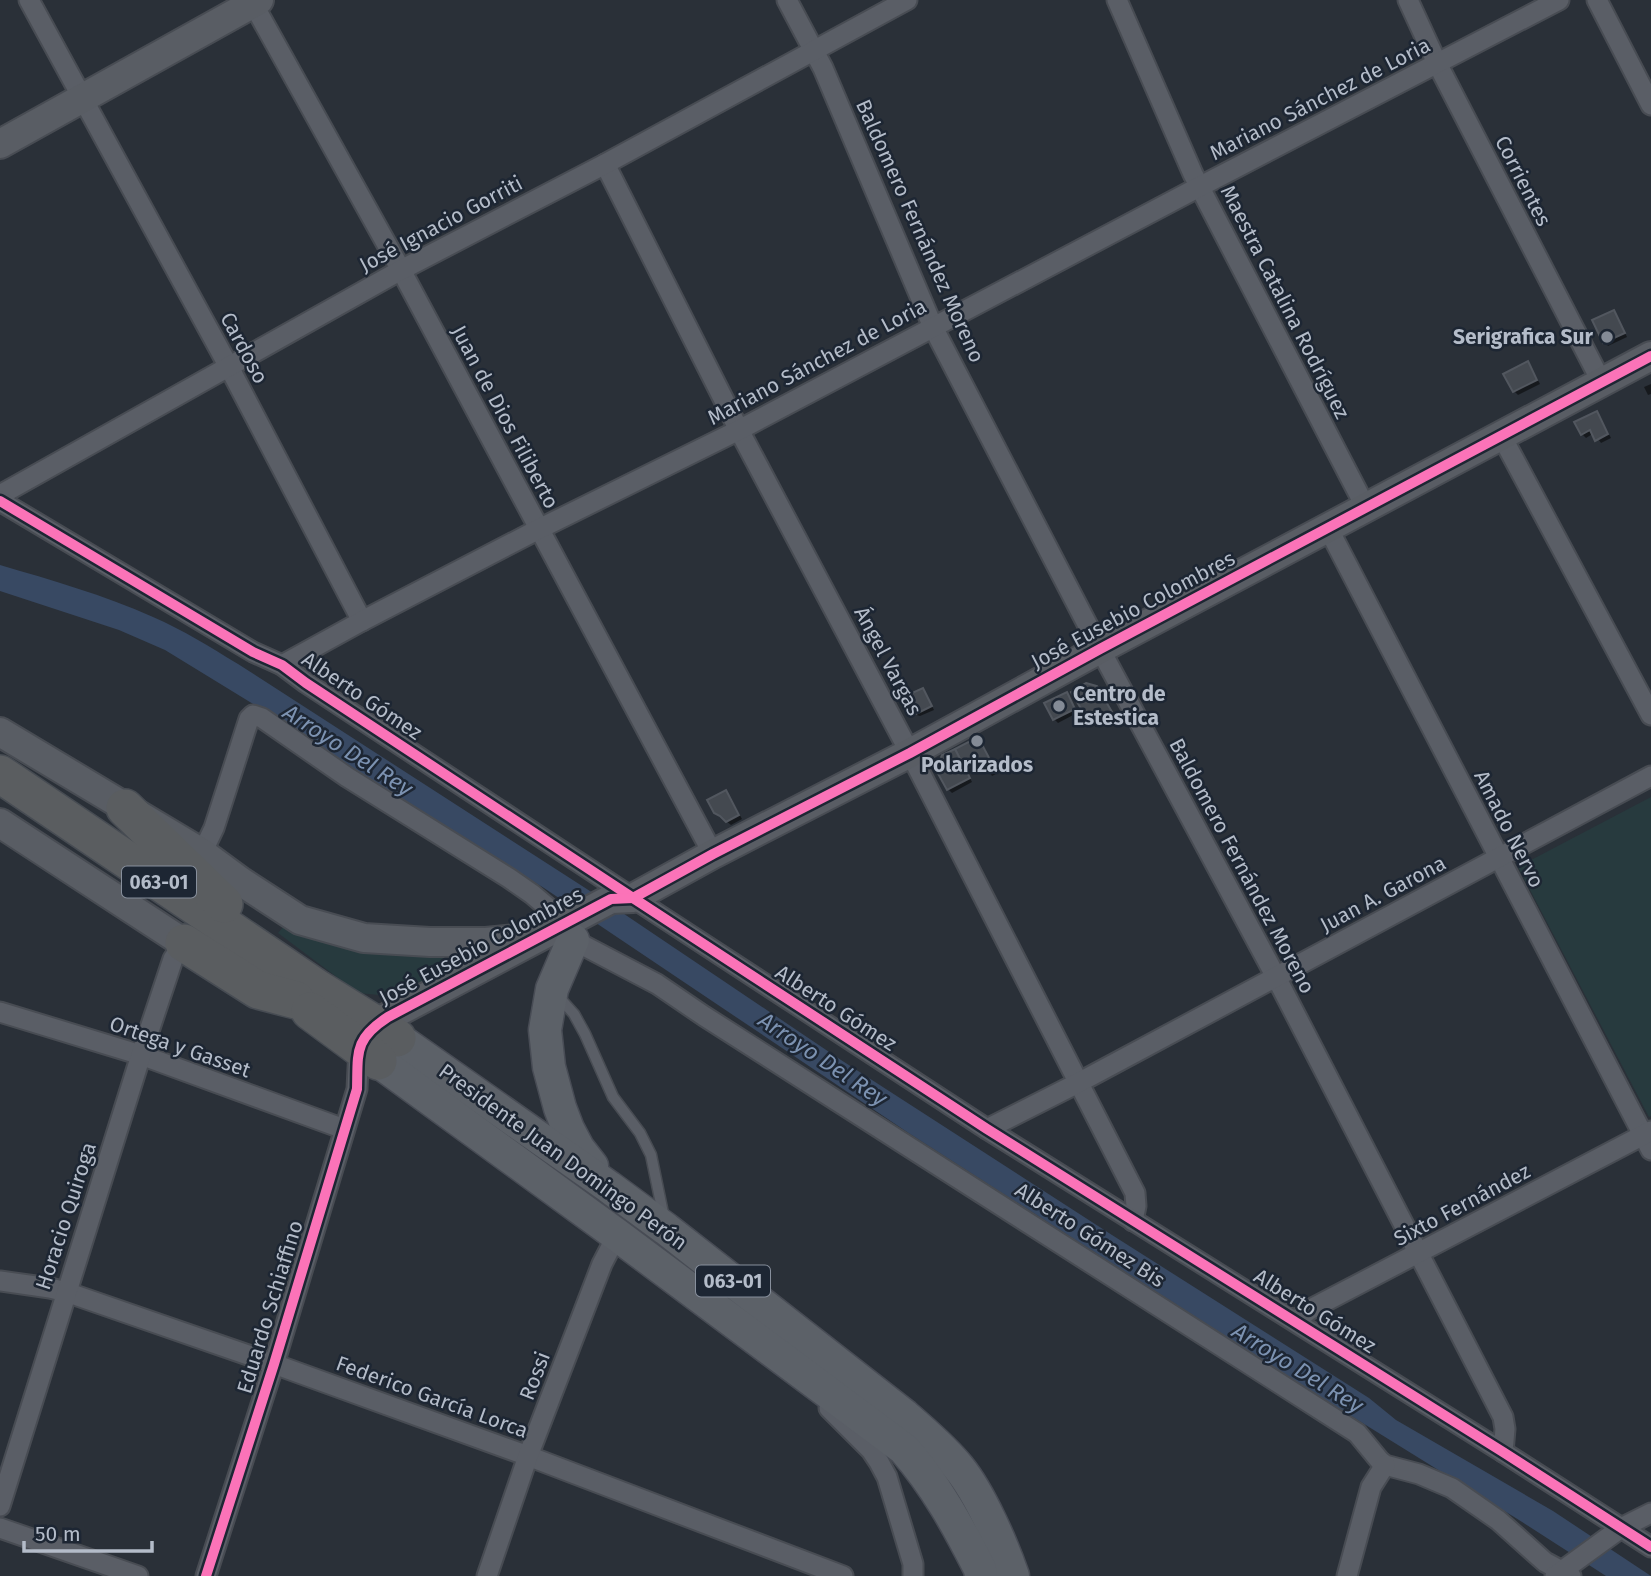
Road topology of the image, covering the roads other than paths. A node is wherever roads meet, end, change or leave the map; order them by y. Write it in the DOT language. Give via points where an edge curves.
graph roads {
  1 [pos="29,0"];
  2 [pos="787,0"];
  3 [pos="907,0"];
  4 [pos="1117,0"];
  5 [pos="1408,0"];
  6 [pos="1559,0"];
  7 [pos="1597,0"];
  8 [pos="255,1"];
  9 [pos="814,50"];
  10 [pos="1437,63"];
  11 [pos="83,99"];
  12 [pos="1651,105"];
  13 [pos="0,144"];
  14 [pos="605,164"];
  15 [pos="1199,187"];
  16 [pos="401,270"];
  17 [pos="933,327"];
  18 [pos="1651,356"];
  19 [pos="229,367"];
  20 [pos="1601,382"];
  21 [pos="739,430"];
  22 [pos="1502,435"];
  23 [pos="0,495"];
  24 [pos="0,501"];
  25 [pos="1366,508"];
  26 [pos="539,528"];
  27 [pos="1328,528"];
  28 [pos="362,621"];
  29 [pos="1100,649"];
  30 [pos="282,665"];
  31 [pos="1651,715"];
  32 [pos="0,732"];
  33 [pos="910,753"];
  34 [pos="0,774"];
  35 [pos="1651,776"];
  36 [pos="0,798"];
  37 [pos="125,808"];
  38 [pos="0,822"];
  39 [pos="202,853"];
  40 [pos="713,854"];
  41 [pos="1499,858"];
  42 [pos="624,903"];
  43 [pos="577,928"];
  44 [pos="539,937"];
  45 [pos="184,943"];
  46 [pos="1276,977"];
  47 [pos="552,989"];
  48 [pos="307,995"];
  49 [pos="0,1012"];
  50 [pos="373,1052"];
  51 [pos="141,1055"];
  52 [pos="1078,1083"];
  53 [pos="345,1129"];
  54 [pos="987,1129"];
  55 [pos="1648,1139"];
  56 [pos="609,1187"];
  57 [pos="1133,1221"];
  58 [pos="666,1229"];
  59 [pos="617,1235"];
  60 [pos="1419,1254"];
  61 [pos="0,1281"];
  62 [pos="66,1292"];
  63 [pos="1296,1321"];
  64 [pos="763,1344"];
  65 [pos="274,1364"];
  66 [pos="1503,1452"];
  67 [pos="528,1456"];
  68 [pos="1385,1465"];
  69 [pos="0,1506"];
  70 [pos="1651,1513"];
  71 [pos="0,1528"];
  72 [pos="1621,1528"];
  73 [pos="1651,1547"];
  74 [pos="1562,1574"];
  75 [pos="138,1576"];
  76 [pos="206,1576"];
  77 [pos="487,1576"];
  78 [pos="843,1576"];
  79 [pos="913,1576"];
  80 [pos="981,1576"];
  81 [pos="1013,1576"];
  82 [pos="1347,1576"];
  1 -- 11 [label="street, Cardoso"];
  2 -- 9 [label="street, Baldomero Fernández Moreno"];
  3 -- 9 [label="street, José Ignacio Gorriti"];
  4 -- 15 [label="street, Maestra Catalina Rodríguez"];
  5 -- 10 [label="street, Corrientes"];
  6 -- 10 [label="street, Mariano Sánchez de Loria"];
  7 -- 12 [label="street"];
  8 -- 11 [label="street"];
  8 -- 16 [label="street, Juan de Dios Filiberto"];
  9 -- 14 [label="street, José Ignacio Gorriti"];
  9 -- 17 [label="street, Baldomero Fernández Moreno"];
  10 -- 15 [label="street, Mariano Sánchez de Loria"];
  10 -- 20 [label="street, Corrientes"];
  11 -- 13 [label="street"];
  11 -- 19 [label="street, Cardoso"];
  14 -- 16 [label="street, José Ignacio Gorriti"];
  14 -- 21 [label="street, Ángel Vargas"];
  15 -- 17 [label="street, Mariano Sánchez de Loria"];
  15 -- 25 [label="street, Maestra Catalina Rodríguez"];
  16 -- 19 [label="street, José Ignacio Gorriti"];
  16 -- 26 [label="street, Juan de Dios Filiberto"];
  17 -- 21 [label="street, Mariano Sánchez de Loria"];
  17 -- 29 [label="street, Baldomero Fernández Moreno"];
  18 -- 20 [label="street, José Eusebio Colombres"];
  19 -- 23 [label="street, José Ignacio Gorriti"];
  19 -- 28 [label="street, Cardoso"];
  20 -- 22 [label="street, José Eusebio Colombres"];
  21 -- 26 [label="street, Mariano Sánchez de Loria"];
  21 -- 33 [label="street, Ángel Vargas"];
  22 -- 25 [label="street, José Eusebio Colombres"];
  22 -- 31 [label="street"];
  24 -- 30 [label="street, Alberto Gómez"];
  25 -- 27 [label="street, José Eusebio Colombres"];
  26 -- 28 [label="street, Mariano Sánchez de Loria"];
  26 -- 40 [label="street, Juan de Dios Filiberto"];
  27 -- 29 [label="street, José Eusebio Colombres"];
  27 -- 41 [label="street, Amado Nervo"];
  28 -- 30 [label="street, Mariano Sánchez de Loria"];
  29 -- 33 [label="street, José Eusebio Colombres"];
  29 -- 46 [label="street, Baldomero Fernández Moreno"];
  30 -- 42 [label="street, Alberto Gómez"];
  32 -- 37 [label="street"];
  33 -- 40 [label="street, José Eusebio Colombres"];
  33 -- 52 [label="street, Ángel Vargas"];
  34 -- 48 [label="highway, 063-01"];
  35 -- 41 [label="street, Juan A. Garona"];
  36 -- 48 [label="highway, 063-01"];
  37 -- 39 [label="street"];
  37 -- 48 [label="highway"];
  38 -- 45 [label="street"];
  39 -- 43 [label="street, Alberto Gómez Bis" via="253,715 509,878"];
  39 -- 44 [label="street" via="291,916 364,938 486,942"];
  40 -- 42 [label="street, José Eusebio Colombres"];
  41 -- 46 [label="street, Juan A. Garona"];
  41 -- 55 [label="street, Amado Nervo"];
  42 -- 43 [label="street, José Eusebio Colombres"];
  42 -- 54 [label="street, Alberto Gómez"];
  43 -- 44 [label="street, José Eusebio Colombres"];
  43 -- 47 [label="main road"];
  43 -- 50 [label="street, José Eusebio Colombres"];
  43 -- 68 [label="street, Alberto Gómez Bis" via="657,984 1357,1433"];
  44 -- 50 [label="street, José Eusebio Colombres"];
  45 -- 48 [label="highway" via="258,990"];
  45 -- 51 [label="street, Horacio Quiroga" via="173,960"];
  46 -- 52 [label="street, Juan A. Garona"];
  46 -- 60 [label="street, Baldomero Fernández Moreno"];
  47 -- 56 [label="main road" via="545,1030 560,1108 578,1148"];
  47 -- 58 [label="lane" via="574,1014 613,1097 651,1155"];
  48 -- 50 [label="highway, 063-01"];
  49 -- 51 [label="street, Ortega y Gasset"];
  50 -- 53 [label="street, Eduardo Schiaffino"];
  50 -- 56 [label="main road, Presidente Juan Domingo Perón / 063-01"];
  50 -- 59 [label="main road, Presidente Juan Domingo Perón / 063-01"];
  51 -- 53 [label="street, Ortega y Gasset"];
  51 -- 62 [label="street, Horacio Quiroga"];
  52 -- 54 [label="street, Juan A. Garona"];
  52 -- 57 [label="street, Ángel Vargas" via="1135,1193"];
  53 -- 65 [label="street, Eduardo Schiaffino"];
  54 -- 57 [label="street, Alberto Gómez"];
  55 -- 60 [label="street, Sixto Fernández"];
  56 -- 58 [label="main road, Presidente Juan Domingo Perón / 063-01"];
  57 -- 63 [label="street, Alberto Gómez"];
  58 -- 81 [label="main road, Presidente Juan Domingo Perón / 063-01" via="931,1439 960,1469"];
  59 -- 64 [label="main road, Presidente Juan Domingo Perón / 063-01"];
  59 -- 67 [label="street, Rossi"];
  60 -- 63 [label="street, Sixto Fernández"];
  60 -- 66 [label="street, Baldomero Fernández Moreno" via="1503,1417"];
  61 -- 62 [label="street, Federico García Lorca"];
  62 -- 65 [label="street, Federico García Lorca"];
  62 -- 69 [label="street, Horacio Quiroga"];
  63 -- 66 [label="street, Alberto Gómez"];
  64 -- 79 [label="street" via="879,1462 905,1535"];
  64 -- 80 [label="main road, Presidente Juan Domingo Perón / 063-01" via="904,1449 942,1499"];
  65 -- 67 [label="street, Federico García Lorca"];
  65 -- 76 [label="street, Eduardo Schiaffino"];
  66 -- 72 [label="street, Alberto Gómez"];
  67 -- 77 [label="street, Rossi"];
  67 -- 78 [label="street, Federico García Lorca"];
  68 -- 74 [label="street" via="1452,1488"];
  68 -- 82 [label="street" via="1371,1487"];
  70 -- 72 [label="street"];
  71 -- 75 [label="street"];
  72 -- 73 [label="street, Alberto Gómez"];
  72 -- 74 [label="street"];
}
